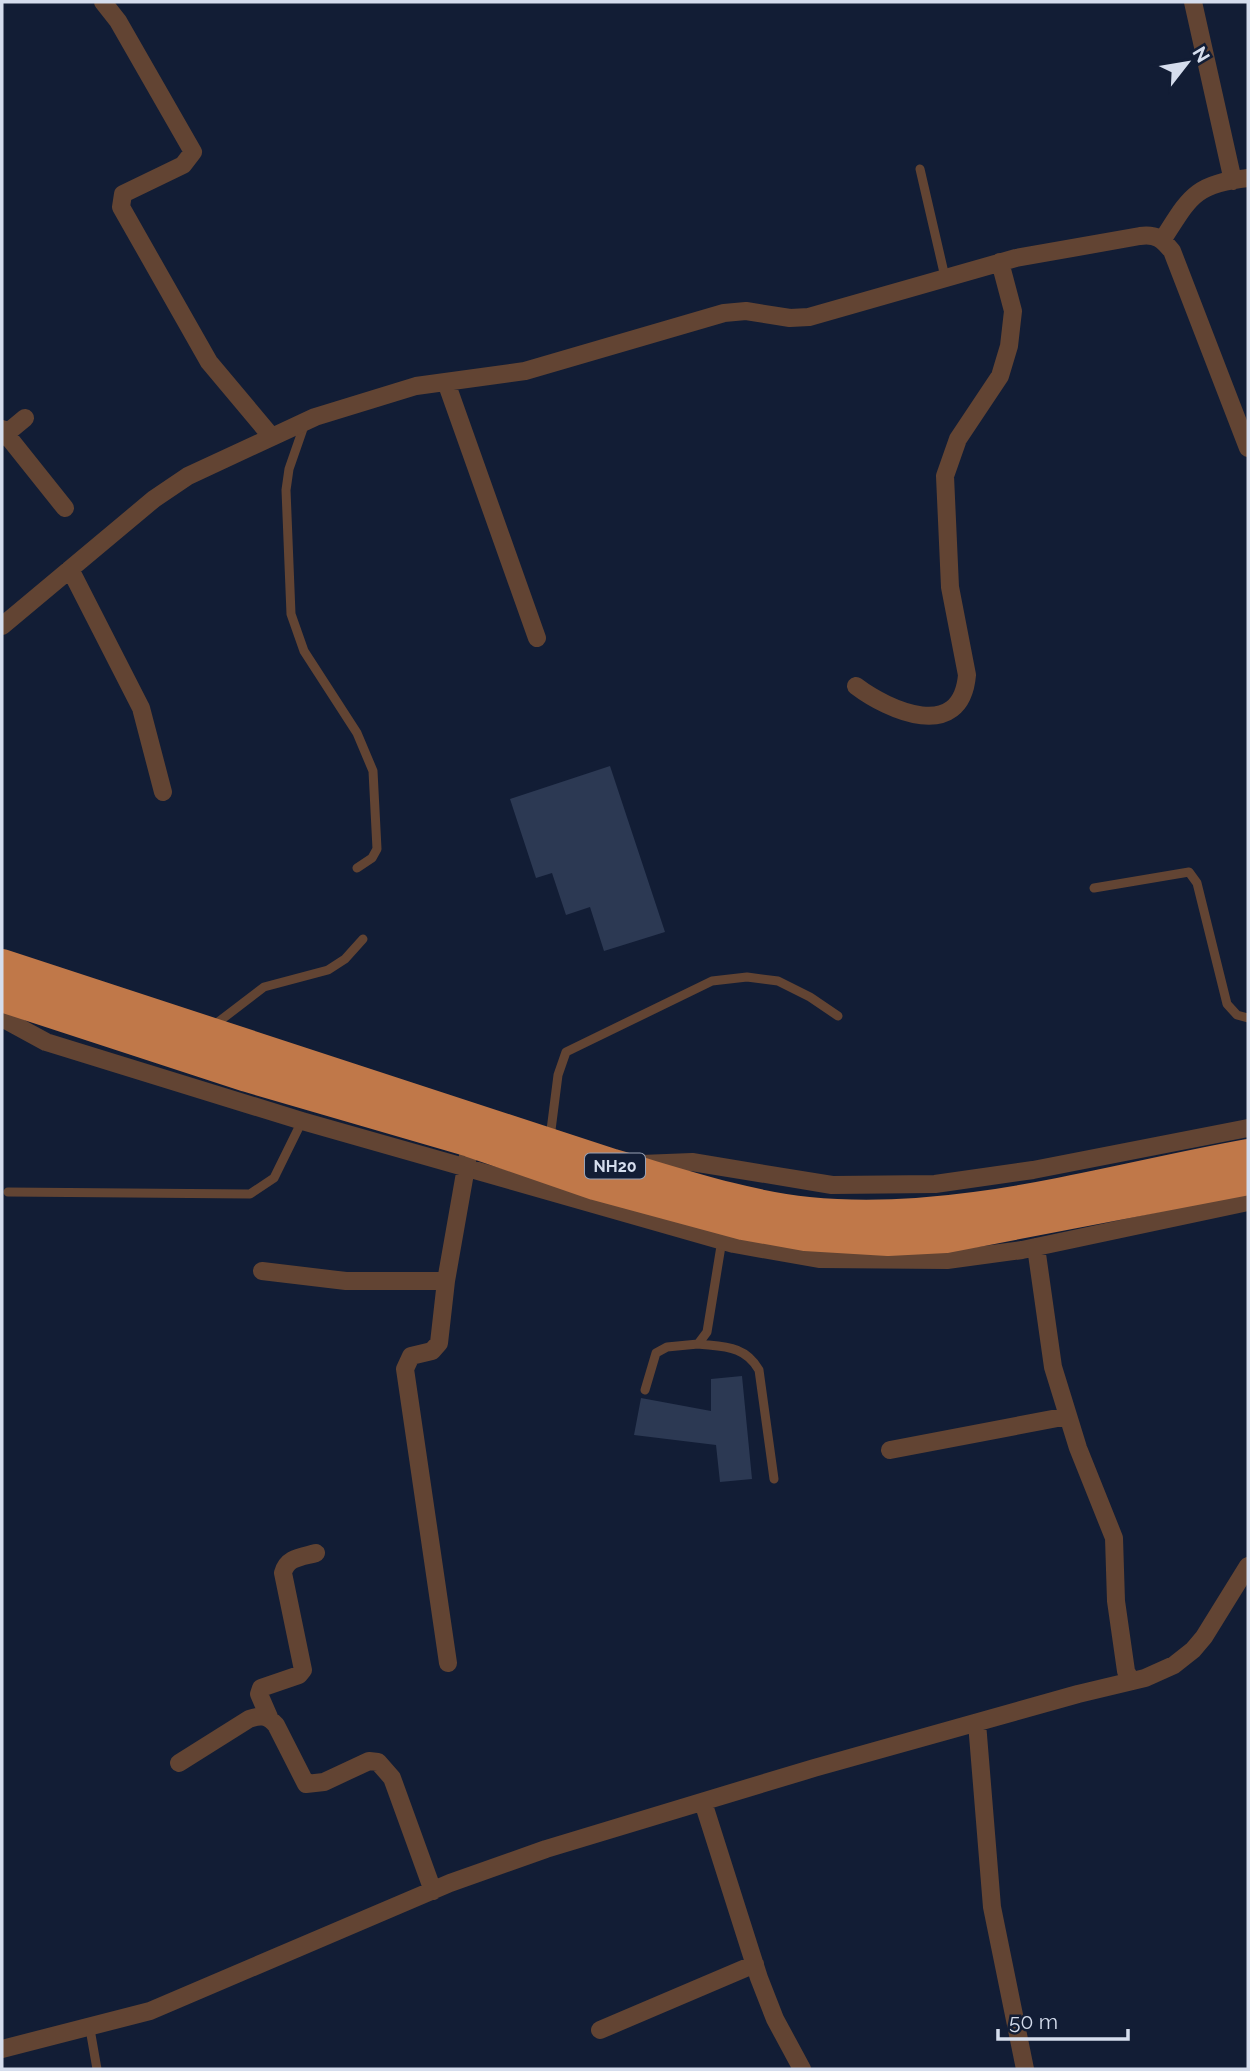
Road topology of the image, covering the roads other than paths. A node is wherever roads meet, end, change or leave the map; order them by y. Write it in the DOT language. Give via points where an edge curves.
graph roads {
  1 [pos="103,2"];
  2 [pos="1193,2"];
  3 [pos="920,169"];
  4 [pos="1241,180"];
  5 [pos="1163,239"];
  6 [pos="1000,262"];
  7 [pos="945,277"];
  8 [pos="446,382"];
  9 [pos="25,418"];
  10 [pos="305,421"];
  11 [pos="3,433"];
  12 [pos="271,436"];
  13 [pos="1248,443"];
  14 [pos="65,508"];
  15 [pos="70,569"];
  16 [pos="4,621"];
  17 [pos="537,638"];
  18 [pos="856,685"];
  19 [pos="163,792"];
  20 [pos="357,868"];
  21 [pos="1094,888"];
  22 [pos="363,939"];
  23 [pos="2,965"];
  24 [pos="2,996"];
  25 [pos="838,1016"];
  26 [pos="2,1018"];
  27 [pos="1248,1018"];
  28 [pos="206,1032"];
  29 [pos="302,1121"];
  30 [pos="1248,1128"];
  31 [pos="470,1141"];
  32 [pos="550,1144"];
  33 [pos="1248,1154"];
  34 [pos="612,1165"];
  35 [pos="1248,1179"];
  36 [pos="8,1192"];
  37 [pos="1248,1202"];
  38 [pos="722,1240"];
  39 [pos="1036,1247"];
  40 [pos="262,1270"];
  41 [pos="446,1281"];
  42 [pos="698,1344"];
  43 [pos="645,1390"];
  44 [pos="1068,1416"];
  45 [pos="890,1450"];
  46 [pos="774,1479"];
  47 [pos="316,1553"];
  48 [pos="1244,1572"];
  49 [pos="1248,1598"];
  50 [pos="447,1663"];
  51 [pos="1131,1681"];
  52 [pos="269,1717"];
  53 [pos="977,1723"];
  54 [pos="179,1763"];
  55 [pos="703,1802"];
  56 [pos="433,1891"];
  57 [pos="755,1964"];
  58 [pos="90,2029"];
  59 [pos="600,2030"];
  60 [pos="2,2049"];
  61 [pos="97,2069"];
  62 [pos="802,2069"];
  63 [pos="1025,2069"];
  1 -- 12 [label="street" via="193,152 183,165 124,194 121,207 209,362"];
  2 -- 4 [label="street"];
  3 -- 7 [label="lane"];
  4 -- 5 [label="street" via="1209,186 1192,196"];
  5 -- 6 [label="street" via="1140,236"];
  5 -- 13 [label="street" via="1182,273"];
  6 -- 7 [label="street"];
  6 -- 18 [label="street" via="1013,310 1009,346 1000,376 958,439 945,476 950,587 966,687 953,708 928,716 880,704"];
  7 -- 8 [label="street" via="828,313 790,318 746,311 724,313 525,371"];
  8 -- 10 [label="street" via="372,397"];
  8 -- 17 [label="street"];
  9 -- 11 [label="street"];
  10 -- 12 [label="street"];
  10 -- 20 [label="lane" via="286,490 291,614 304,651 357,733 373,771 377,849"];
  11 -- 14 [label="street"];
  12 -- 15 [label="street" via="188,476"];
  15 -- 16 [label="street"];
  15 -- 19 [label="street" via="141,708"];
  21 -- 27 [label="lane" via="1182,871 1193,875 1227,1004 1237,1015"];
  22 -- 28 [label="lane" via="328,970 264,987"];
  23 -- 28 [label="highway, NH20"];
  24 -- 31 [label="highway, NH20" via="247,1076"];
  25 -- 32 [label="lane" via="778,981 747,977 712,981 566,1052 558,1074"];
  26 -- 29 [label="street" via="46,1042"];
  28 -- 31 [label="highway, NH20" via="347,1080"];
  29 -- 31 [label="street"];
  29 -- 36 [label="lane" via="274,1178 250,1194"];
  30 -- 34 [label="street" via="935,1184 832,1185 692,1162"];
  31 -- 32 [label="highway, NH20"];
  31 -- 35 [label="highway, NH20" via="596,1184 743,1224 805,1235 888,1240 994,1230"];
  31 -- 38 [label="street"];
  31 -- 41 [label="street"];
  32 -- 34 [label="highway, NH20"];
  33 -- 34 [label="highway, NH20" via="993,1204 869,1215 807,1213"];
  37 -- 39 [label="street"];
  38 -- 39 [label="street" via="819,1259 877,1262 947,1260"];
  38 -- 42 [label="lane" via="707,1332"];
  39 -- 44 [label="street" via="1054,1367"];
  40 -- 41 [label="street" via="346,1281"];
  41 -- 50 [label="street" via="439,1343 432,1351 411,1356 405,1369"];
  42 -- 43 [label="lane" via="667,1347 656,1353"];
  42 -- 46 [label="lane" via="733,1348 752,1358 759,1370"];
  44 -- 45 [label="street"];
  44 -- 51 [label="street" via="1114,1538 1116,1601"];
  47 -- 52 [label="street" via="292,1559 285,1566 303,1670 261,1688 259,1694"];
  48 -- 49 [label="street"];
  48 -- 51 [label="street" via="1193,1650 1174,1665"];
  51 -- 53 [label="street"];
  52 -- 54 [label="street" via="249,1719"];
  52 -- 56 [label="street" via="306,1784 324,1782 369,1760 386,1769"];
  53 -- 55 [label="street"];
  53 -- 63 [label="street" via="992,1907"];
  55 -- 56 [label="street" via="509,1861"];
  55 -- 57 [label="street"];
  56 -- 58 [label="street" via="150,2011"];
  57 -- 59 [label="street"];
  57 -- 62 [label="street" via="775,2019"];
  58 -- 60 [label="street"];
  58 -- 61 [label="lane"];
}
